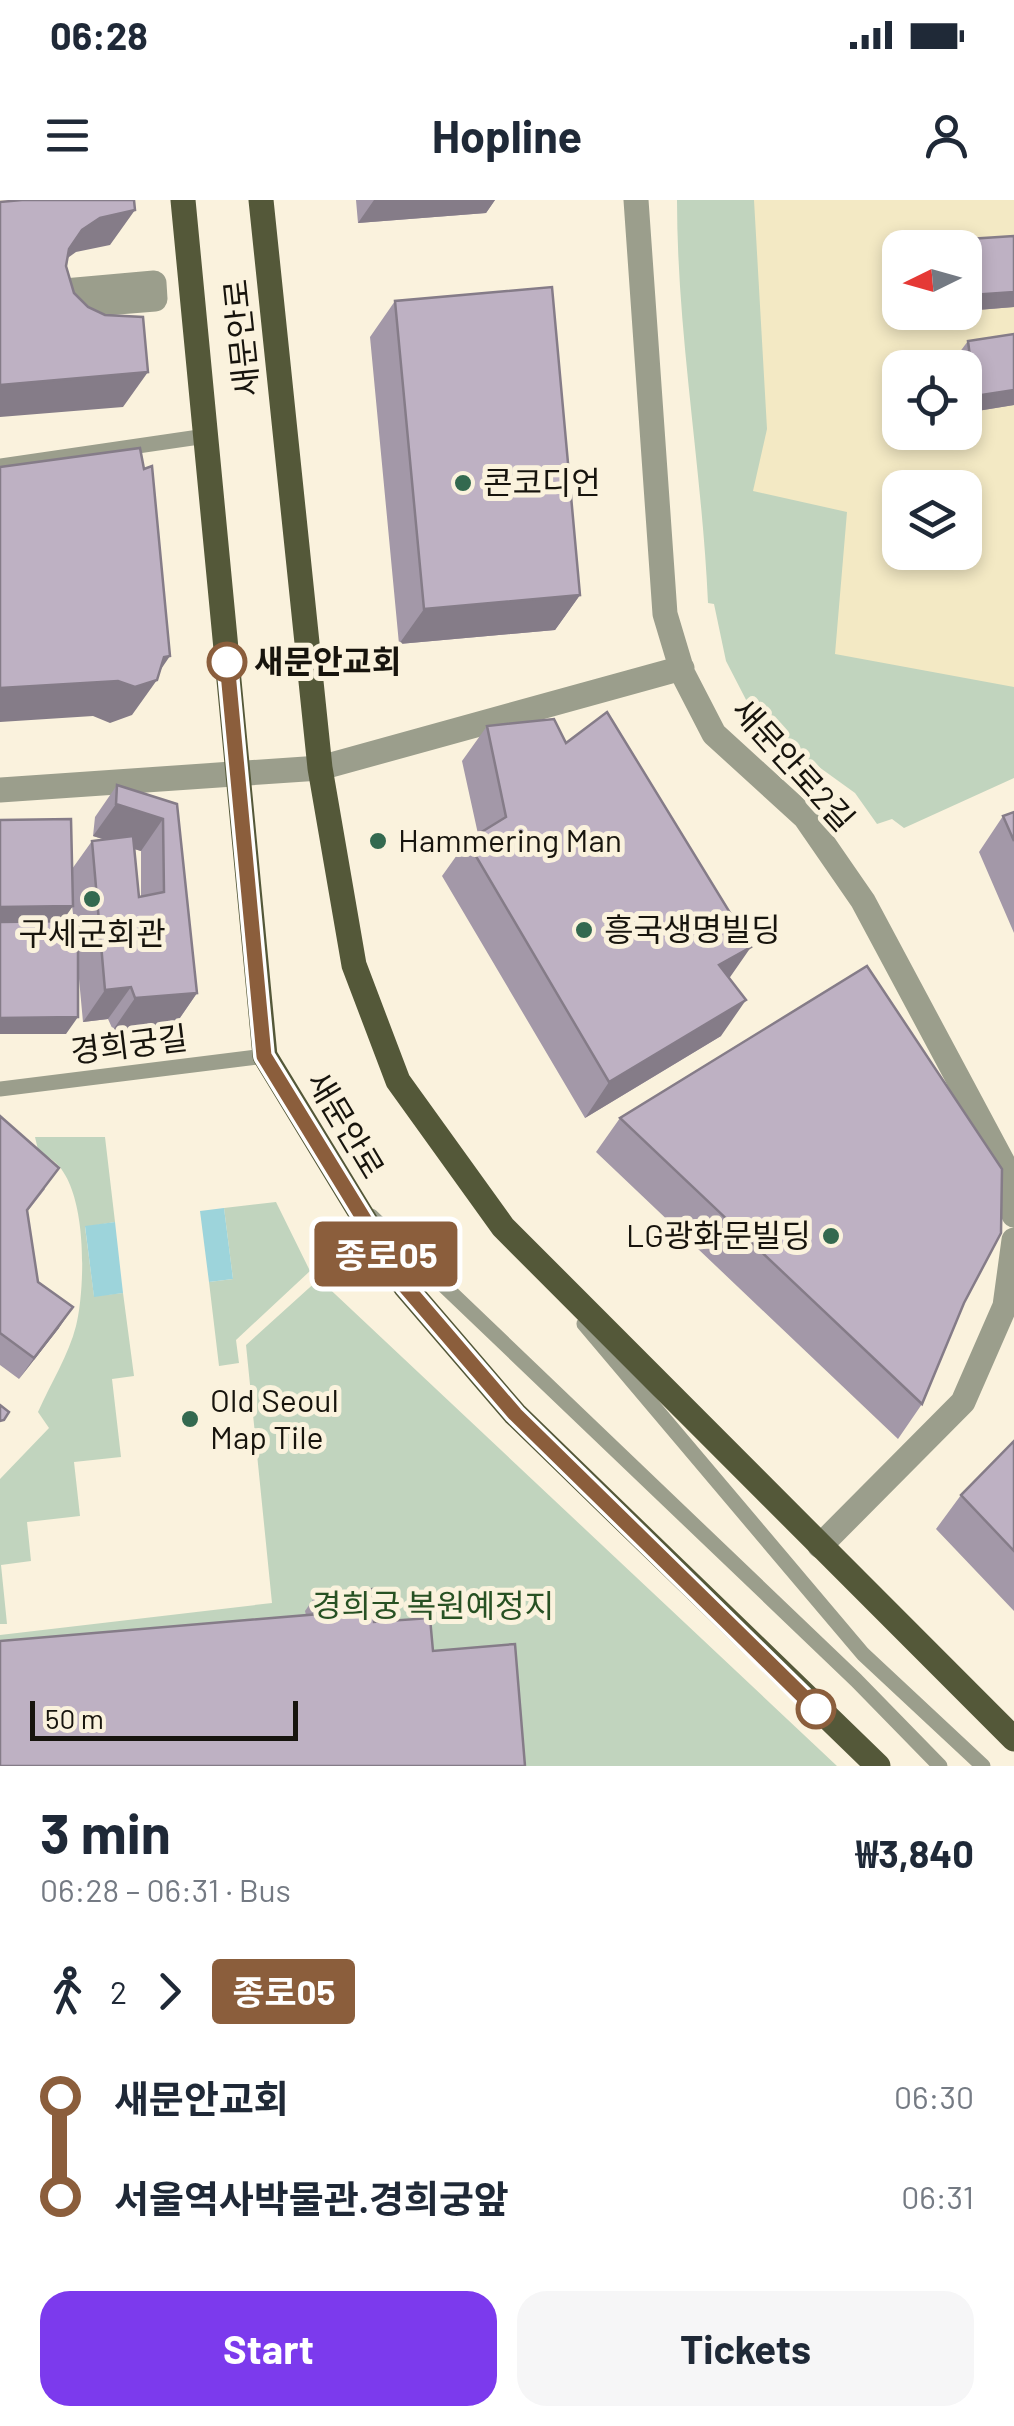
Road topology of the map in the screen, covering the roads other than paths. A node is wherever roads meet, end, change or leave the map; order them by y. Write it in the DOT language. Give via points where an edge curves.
graph roads {
  1 [pos="184,200"];
  2 [pos="260,200"];
  3 [pos="636,200"];
  4 [pos="206,436"];
  5 [pos="0,466"];
  6 [pos="682,668"];
  7 [pos="320,768"];
  8 [pos="238,776"];
  9 [pos="0,790"];
  10 [pos="264,1056"];
  11 [pos="0,1089"];
  12 [pos="350,1196"];
  13 [pos="1014,1215"];
  14 [pos="502,1227"];
  15 [pos="1014,1240"];
  16 [pos="820,1546"];
  17 [pos="1014,1739"];
  18 [pos="878,1766"];
  19 [pos="940,1766"];
  20 [pos="982,1766"];
  1 -- 4 [label="main road, 새문안로"];
  2 -- 7 [label="main road, 새문안로"];
  3 -- 6 [label="street, 새문안로2길" via="666,614"];
  4 -- 5 [label="lane, 새문안로"];
  4 -- 8 [label="main road, 새문안로"];
  6 -- 7 [label="street"];
  6 -- 13 [label="street, 새문안로2길" via="714,734 804,817 863,901 1008,1172"];
  7 -- 8 [label="street"];
  7 -- 14 [label="main road, 새문안로" via="354,966 398,1082"];
  8 -- 9 [label="street"];
  8 -- 10 [label="main road, 새문안로"];
  10 -- 11 [label="lane, 경희궁길"];
  10 -- 12 [label="main road, 새문안로"];
  12 -- 18 [label="main road, 새문안로" via="405,1286 515,1414"];
  12 -- 19 [label="lane"];
  14 -- 16 [label="main road, 새문안로"];
  14 -- 20 [label="lane" via="863,1654"];
  15 -- 16 [label="street" via="1005,1306 963,1402"];
  16 -- 17 [label="main road, 새문안로"];
}
